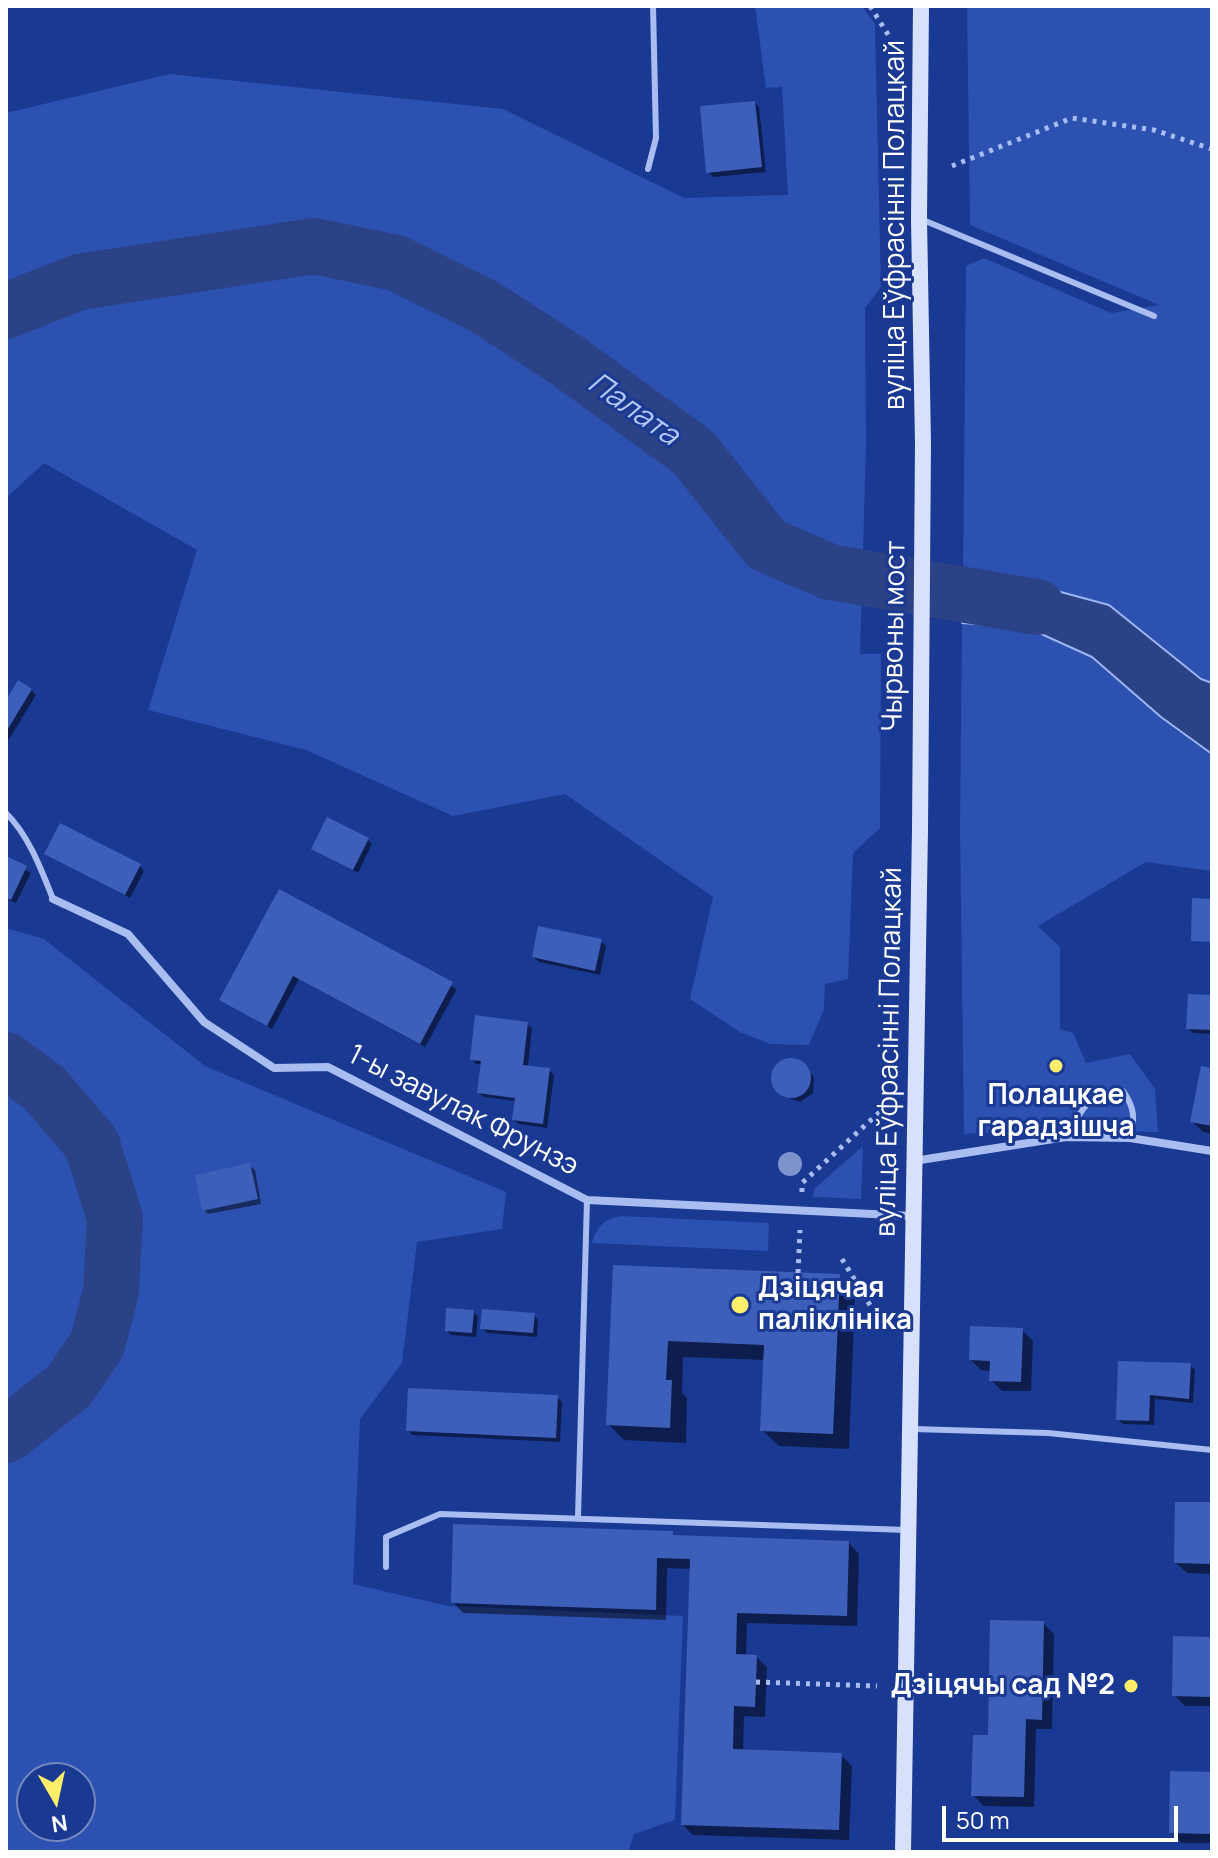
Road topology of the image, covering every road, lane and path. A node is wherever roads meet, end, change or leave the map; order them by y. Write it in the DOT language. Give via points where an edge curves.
graph roads {
  1 [pos="653,6"];
  2 [pos="870,6"];
  3 [pos="921,6"];
  4 [pos="889,36"];
  5 [pos="1212,149"];
  6 [pos="952,166"];
  7 [pos="648,169"];
  8 [pos="919,219"];
  9 [pos="1154,316"];
  10 [pos="923,444"];
  11 [pos="6,813"];
  12 [pos="920,829"];
  13 [pos="53,899"];
  14 [pos="882,1110"];
  15 [pos="1066,1137"];
  16 [pos="1130,1138"];
  17 [pos="1212,1151"];
  18 [pos="834,1154"];
  19 [pos="913,1161"];
  20 [pos="587,1200"];
  21 [pos="913,1216"];
  22 [pos="842,1259"];
  23 [pos="879,1320"];
  24 [pos="909,1429"];
  25 [pos="1212,1450"];
  26 [pos="578,1517"];
  27 [pos="908,1530"];
  28 [pos="386,1567"];
  29 [pos="756,1682"];
  30 [pos="877,1686"];
  31 [pos="903,1852"];
  1 -- 7 [label="lane" via="656,138"];
  2 -- 4 [label="path"];
  3 -- 8 [label="main road, вуліца Еўфрасінні Полацкай"];
  5 -- 6 [label="path" via="1154,130 1072,118"];
  8 -- 9 [label="lane"];
  8 -- 10 [label="main road, вуліца Еўфрасінні Полацкай"];
  10 -- 12 [label="main road, Чырвоны мост"];
  11 -- 13 [label="lane" via="17,824"];
  12 -- 19 [label="main road, вуліца Еўфрасінні Полацкай"];
  13 -- 20 [label="street, 1-ы завулак Фрунзэ" via="128,934 204,1022 274,1068 328,1067"];
  14 -- 18 [label="path"];
  15 -- 16 [label="street"];
  15 -- 16 [label="lane" via="1094,1096 1108,1090 1123,1091 1133,1104"];
  15 -- 19 [label="street"];
  16 -- 17 [label="street"];
  19 -- 21 [label="main road, вуліца Еўфрасінні Полацкай"];
  20 -- 21 [label="street, 1-ы завулак Фрунзэ"];
  20 -- 26 [label="lane"];
  21 -- 24 [label="main road, вуліца Еўфрасінні Полацкай"];
  22 -- 23 [label="path"];
  24 -- 25 [label="lane" via="1048,1433"];
  24 -- 27 [label="main road, вуліца Еўфрасінні Полацкай"];
  26 -- 27 [label="lane"];
  26 -- 28 [label="lane" via="440,1514 386,1537"];
  27 -- 31 [label="main road, вуліца Еўфрасінні Полацкай"];
  29 -- 30 [label="path"];
}
